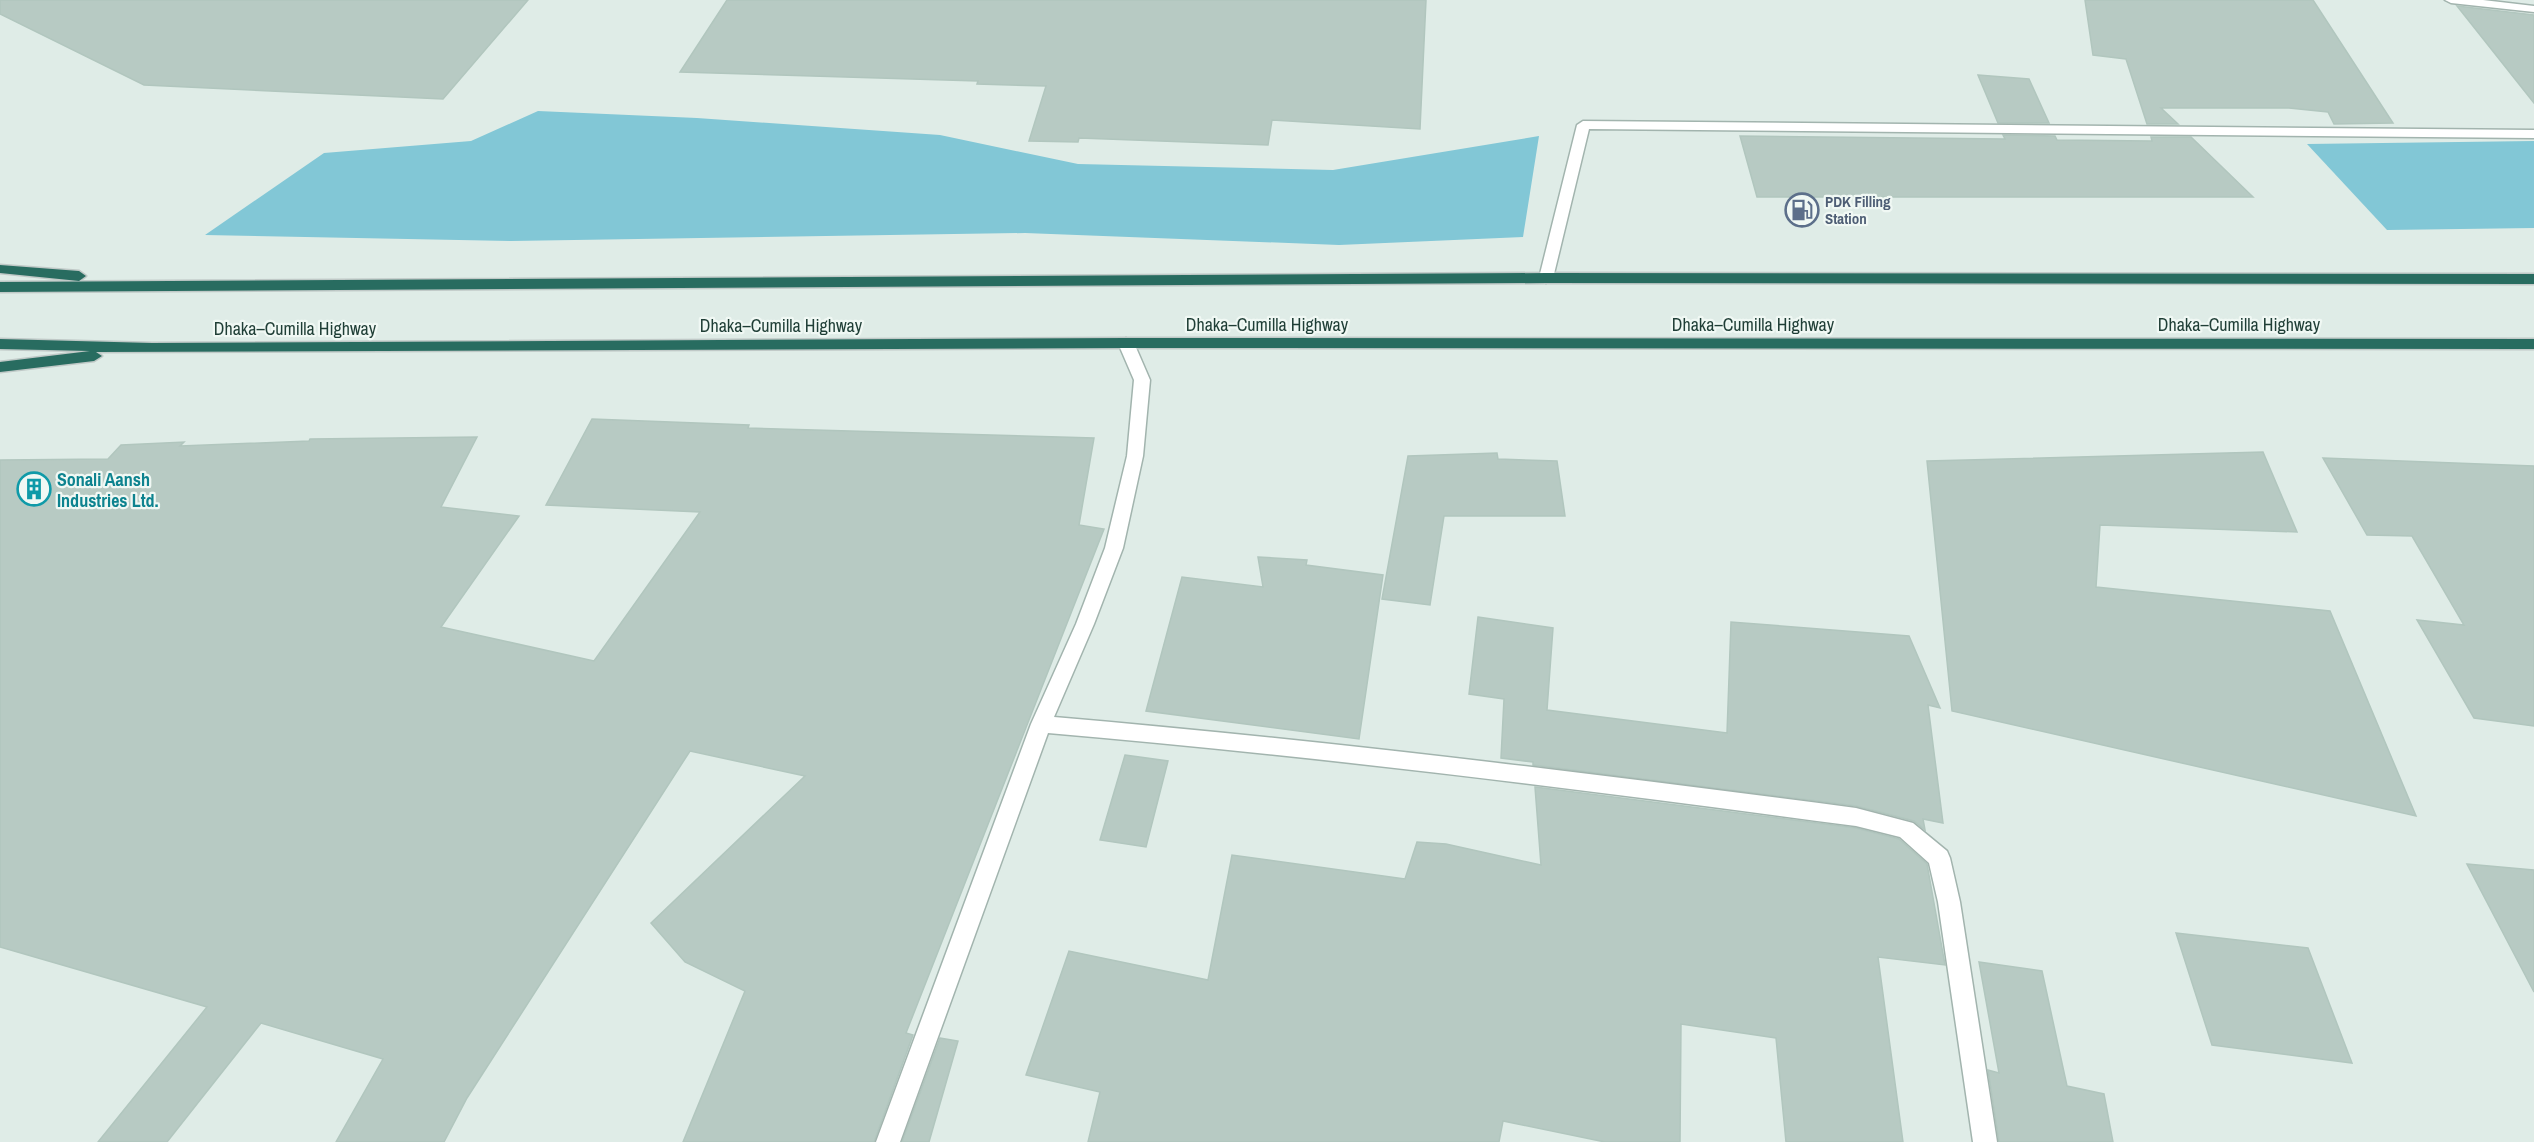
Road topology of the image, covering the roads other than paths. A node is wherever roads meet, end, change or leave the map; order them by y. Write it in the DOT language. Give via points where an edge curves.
graph roads {
  1 [pos="2451,0"];
  2 [pos="2534,9"];
  3 [pos="2534,134"];
  4 [pos="0,269"];
  5 [pos="1546,278"];
  6 [pos="2534,279"];
  7 [pos="177,285"];
  8 [pos="0,287"];
  9 [pos="1126,343"];
  10 [pos="0,344"];
  11 [pos="2534,344"];
  12 [pos="152,348"];
  13 [pos="0,367"];
  14 [pos="1041,724"];
  15 [pos="888,1142"];
  16 [pos="1985,1142"];
  1 -- 2 [label="street"];
  3 -- 5 [label="street" via="1583,125"];
  4 -- 7 [label="highway"];
  5 -- 6 [label="highway"];
  5 -- 7 [label="highway"];
  7 -- 8 [label="highway"];
  9 -- 11 [label="highway, Dhaka–Cumilla Highway"];
  9 -- 12 [label="highway, Dhaka–Cumilla Highway"];
  9 -- 14 [label="street" via="1142,380 1135,456 1114,548"];
  10 -- 12 [label="highway, Dhaka–Cumilla Highway"];
  12 -- 13 [label="highway"];
  14 -- 15 [label="street"];
  14 -- 16 [label="street" via="1396,759 1856,817 1906,829 1939,858"];
}
